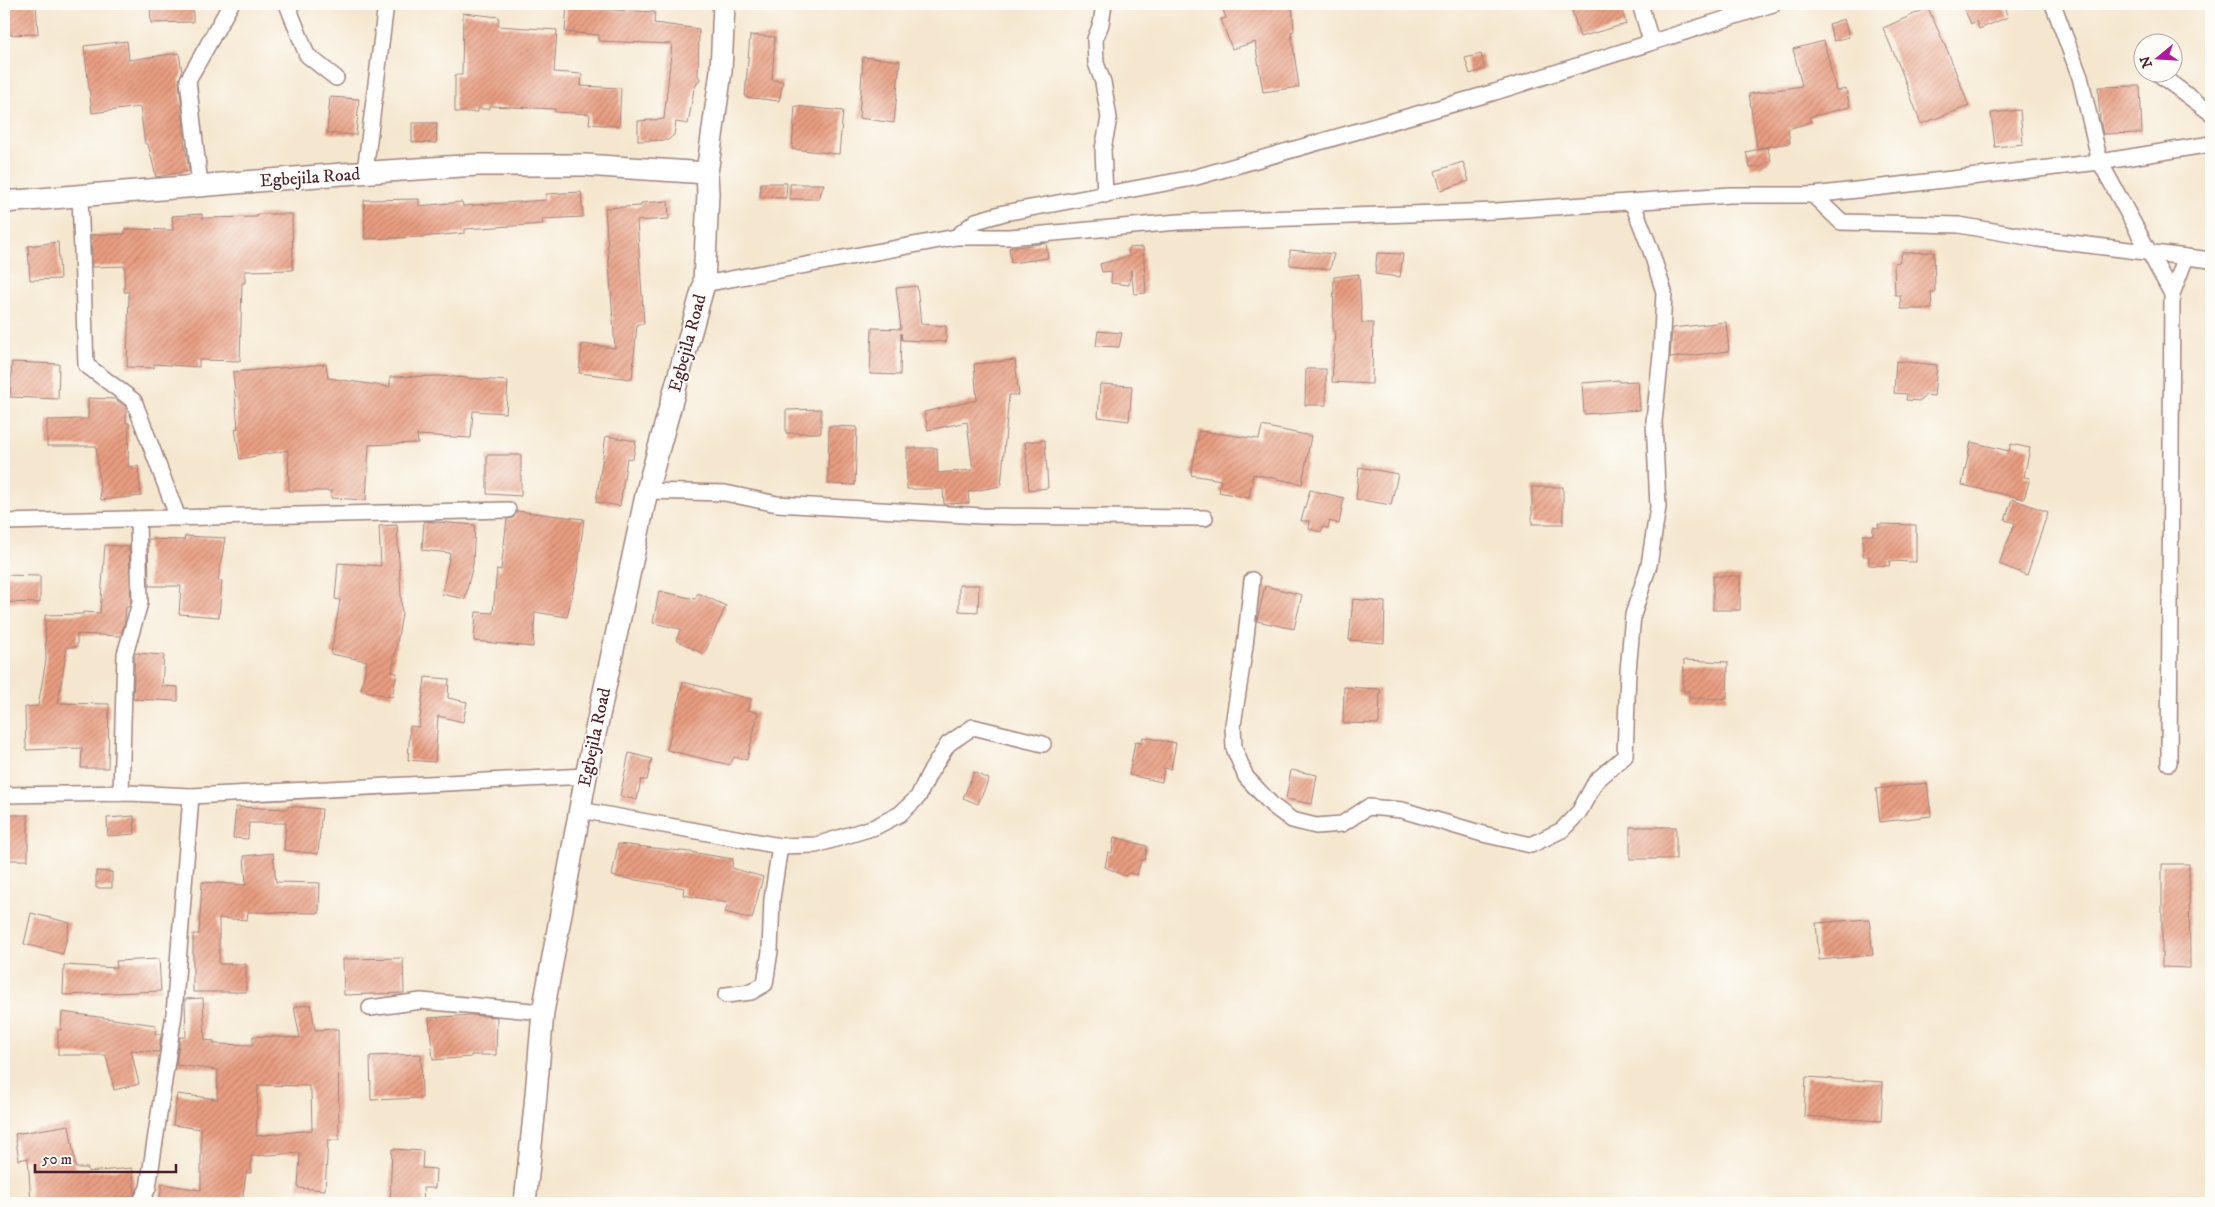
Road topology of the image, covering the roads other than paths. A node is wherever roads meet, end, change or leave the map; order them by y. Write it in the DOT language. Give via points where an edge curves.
graph roads {
  1 [pos="231,4"];
  2 [pos="287,4"];
  3 [pos="386,4"];
  4 [pos="724,4"];
  5 [pos="1104,4"];
  6 [pos="1640,4"];
  7 [pos="1773,4"];
  8 [pos="2053,4"];
  9 [pos="1652,41"];
  10 [pos="336,78"];
  11 [pos="2169,82"];
  12 [pos="2211,113"];
  13 [pos="2211,144"];
  14 [pos="2100,162"];
  15 [pos="365,172"];
  16 [pos="706,173"];
  17 [pos="200,185"];
  18 [pos="80,195"];
  19 [pos="1105,195"];
  20 [pos="1813,195"];
  21 [pos="4,202"];
  22 [pos="1632,202"];
  23 [pos="956,237"];
  24 [pos="2150,252"];
  25 [pos="2186,257"];
  26 [pos="2211,260"];
  27 [pos="704,284"];
  28 [pos="2172,294"];
  29 [pos="647,491"];
  30 [pos="508,510"];
  31 [pos="178,518"];
  32 [pos="1205,518"];
  33 [pos="138,519"];
  34 [pos="4,522"];
  35 [pos="1252,580"];
  36 [pos="1043,744"];
  37 [pos="2169,763"];
  38 [pos="586,776"];
  39 [pos="121,793"];
  40 [pos="4,796"];
  41 [pos="191,796"];
  42 [pos="580,810"];
  43 [pos="780,846"];
  44 [pos="726,995"];
  45 [pos="370,1008"];
  46 [pos="543,1012"];
  47 [pos="140,1203"];
  48 [pos="525,1203"];
  1 -- 17 [label="street" via="188,80"];
  2 -- 10 [label="street" via="307,56"];
  3 -- 15 [label="street"];
  4 -- 16 [label="street" via="721,71"];
  5 -- 19 [label="street" via="1096,39 1096,63 1109,118 1103,149"];
  6 -- 9 [label="street"];
  7 -- 9 [label="street"];
  8 -- 14 [label="street" via="2080,77"];
  9 -- 19 [label="street" via="1495,92 1202,176"];
  11 -- 12 [label="street"];
  13 -- 14 [label="street"];
  14 -- 20 [label="street"];
  14 -- 24 [label="street"];
  15 -- 16 [label="street, Egbejila Road" via="528,164"];
  15 -- 17 [label="street, Egbejila Road"];
  16 -- 27 [label="street, Egbejila Road"];
  17 -- 18 [label="street, Egbejila Road"];
  18 -- 21 [label="street, Egbejila Road"];
  18 -- 31 [label="street" via="86,365 134,401"];
  19 -- 23 [label="street" via="1004,213 976,222"];
  20 -- 22 [label="street" via="1730,195"];
  20 -- 24 [label="street" via="1841,222 1959,225"];
  22 -- 23 [label="street" via="1496,211 1178,222 1009,238"];
  22 -- 35 [label="street" via="1664,292 1654,421 1658,507 1649,565 1633,615 1625,756 1596,781 1579,812 1562,830 1531,845 1402,810 1368,807 1342,824 1316,826 1292,820 1273,806 1246,777 1234,748 1232,725"];
  23 -- 27 [label="street"];
  24 -- 25 [label="street"];
  24 -- 28 [label="street"];
  25 -- 26 [label="street"];
  25 -- 28 [label="street"];
  27 -- 29 [label="street, Egbejila Road"];
  28 -- 37 [label="street"];
  29 -- 32 [label="street" via="726,493 777,504 982,516"];
  29 -- 38 [label="street, Egbejila Road"];
  30 -- 31 [label="street"];
  31 -- 33 [label="street"];
  33 -- 34 [label="street"];
  33 -- 39 [label="street" via="140,603 125,654"];
  36 -- 43 [label="street" via="973,727 948,744 928,774 918,797 900,814 875,826 816,845"];
  38 -- 41 [label="street"];
  38 -- 42 [label="street, Egbejila Road"];
  39 -- 40 [label="street"];
  39 -- 41 [label="street"];
  41 -- 47 [label="street" via="174,1014 148,1188"];
  42 -- 43 [label="street"];
  42 -- 46 [label="street, Egbejila Road"];
  43 -- 44 [label="street" via="765,984 750,992"];
  45 -- 46 [label="street" via="421,1002"];
  46 -- 48 [label="street, Egbejila Road"];
}
